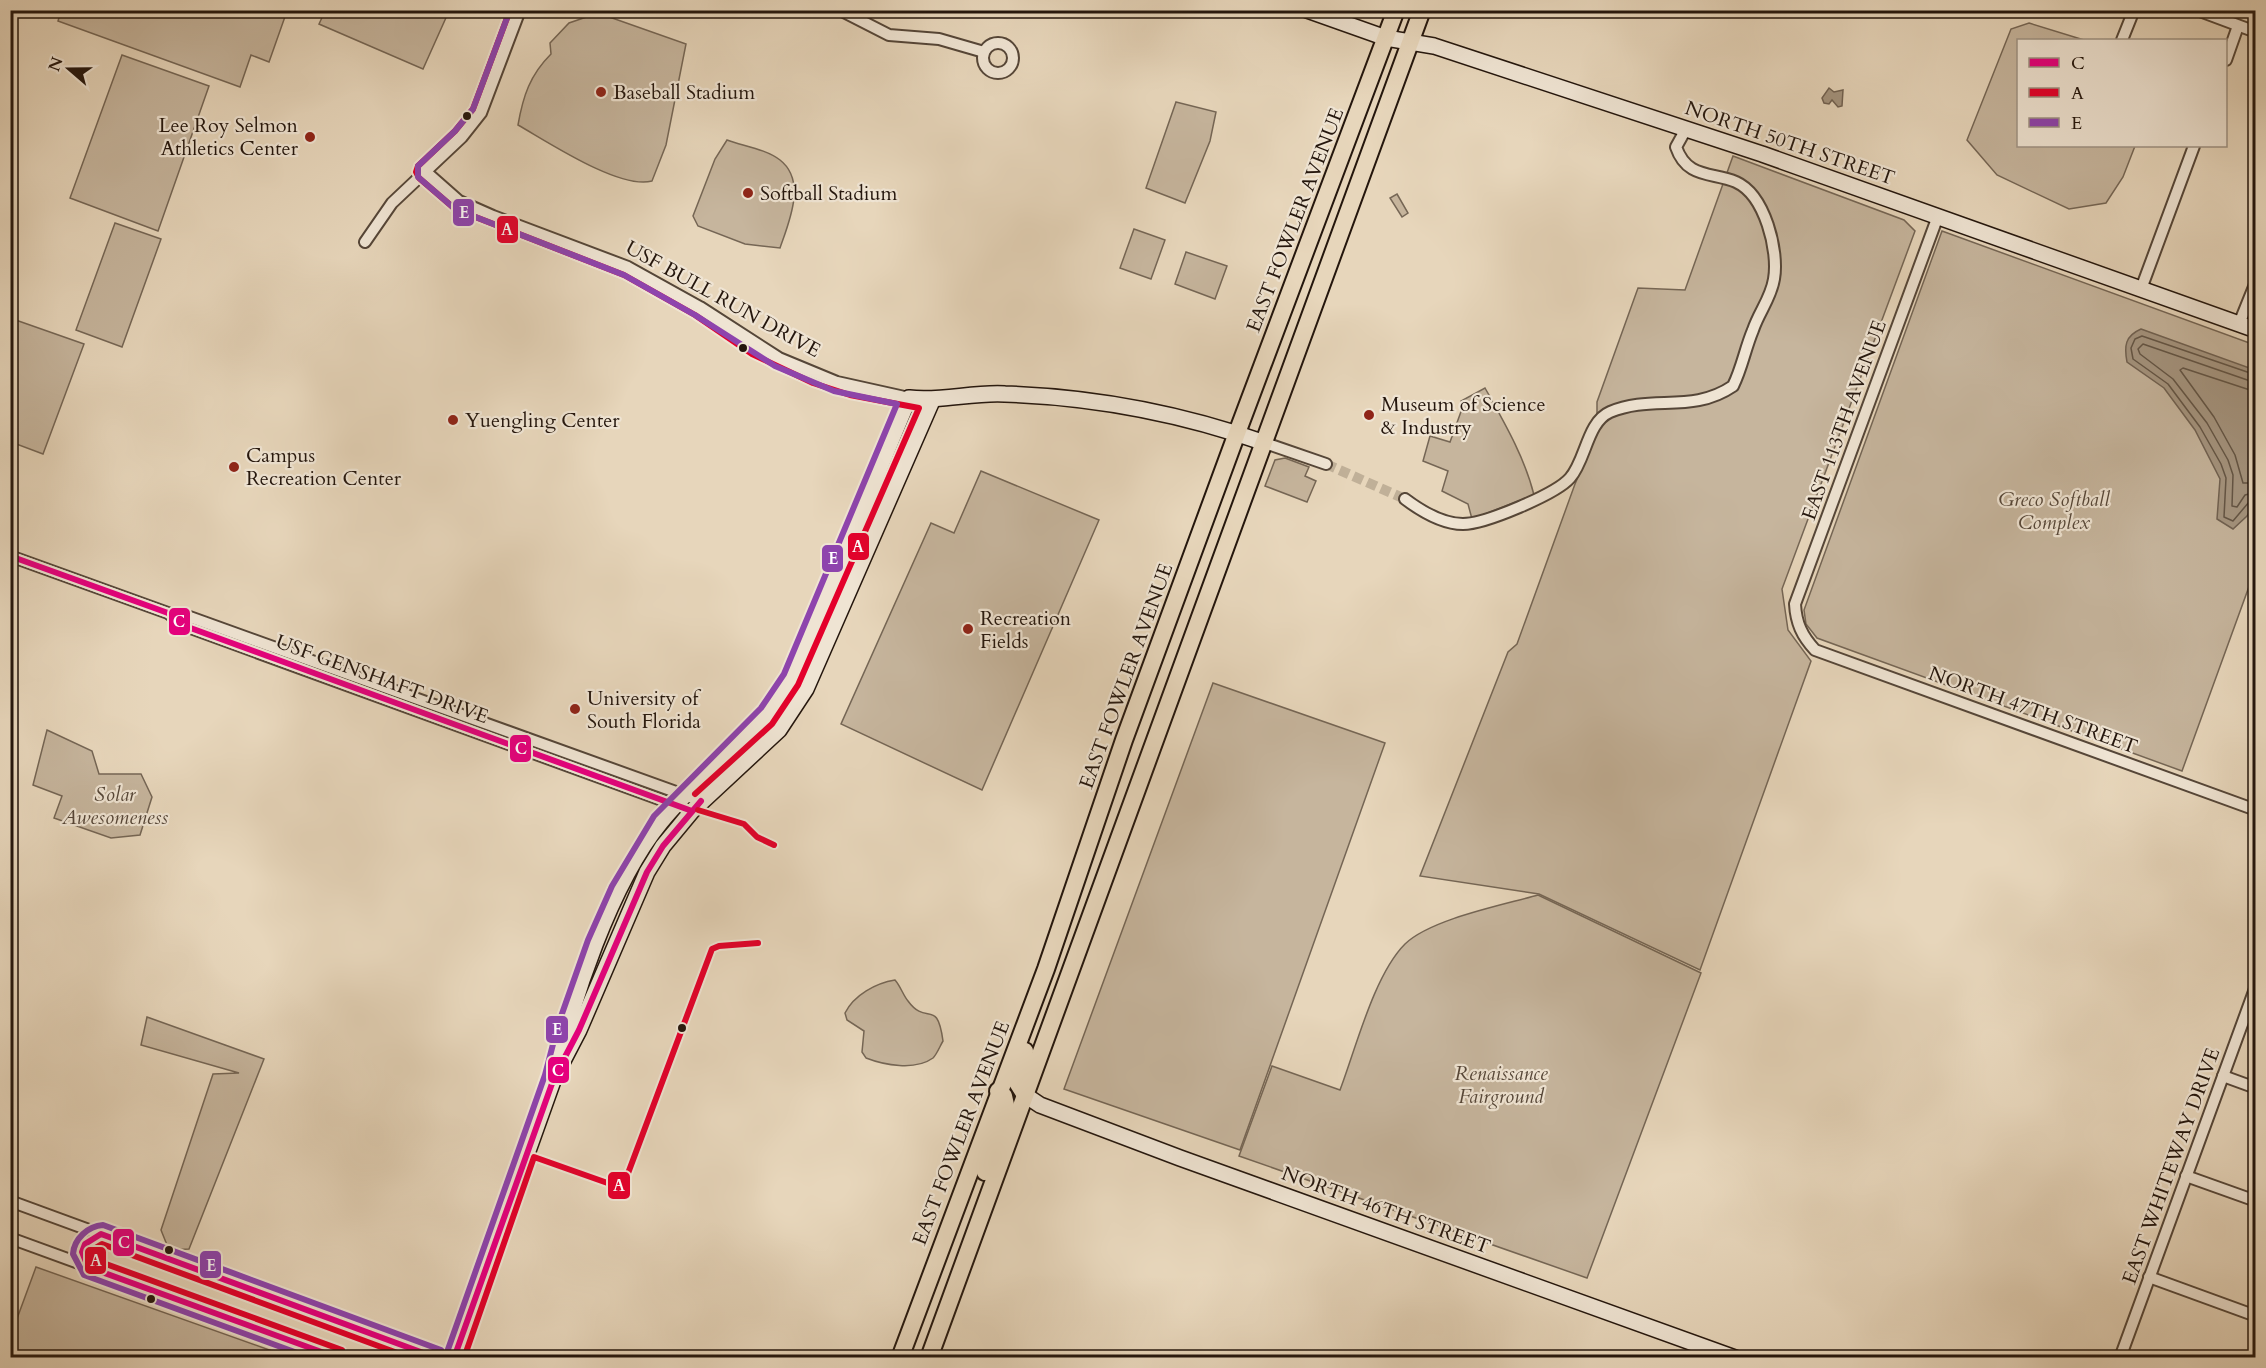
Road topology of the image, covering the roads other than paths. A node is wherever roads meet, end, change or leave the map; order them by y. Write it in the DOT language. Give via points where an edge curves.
graph roads {
  1 [pos="520,10"];
  2 [pos="840,10"];
  3 [pos="1307,10"];
  4 [pos="1396,10"];
  5 [pos="1422,10"];
  6 [pos="2134,10"];
  7 [pos="2197,10"];
  8 [pos="2238,26"];
  9 [pos="2256,32"];
  10 [pos="1386,38"];
  11 [pos="2122,39"];
  12 [pos="1411,40"];
  13 [pos="984,52"];
  14 [pos="2227,57"];
  15 [pos="1686,129"];
  16 [pos="2194,147"];
  17 [pos="425,171"];
  18 [pos="1938,216"];
  19 [pos="365,242"];
  20 [pos="2256,282"];
  21 [pos="2140,289"];
  22 [pos="2240,324"];
  23 [pos="2256,330"];
  24 [pos="909,398"];
  25 [pos="932,401"];
  26 [pos="1237,433"];
  27 [pos="1265,443"];
  28 [pos="1326,464"];
  29 [pos="1405,499"];
  30 [pos="10,556"];
  31 [pos="1803,637"];
  32 [pos="680,801"];
  33 [pos="697,806"];
  34 [pos="2256,810"];
  35 [pos="1046,969"];
  36 [pos="2256,986"];
  37 [pos="2223,1076"];
  38 [pos="554,1078"];
  39 [pos="2256,1088"];
  40 [pos="998,1091"];
  41 [pos="1025,1095"];
  42 [pos="2186,1176"];
  43 [pos="10,1201"];
  44 [pos="2256,1201"];
  45 [pos="10,1238"];
  46 [pos="972,1240"];
  47 [pos="2149,1277"];
  48 [pos="2256,1316"];
  49 [pos="339,1358"];
  50 [pos="438,1358"];
  51 [pos="454,1358"];
  52 [pos="900,1358"];
  53 [pos="928,1358"];
  54 [pos="1735,1358"];
  55 [pos="2120,1358"];
  1 -- 17 [label="street" via="481,113 462,137"];
  2 -- 13 [label="street" via="889,35 939,39"];
  3 -- 10 [label="street, NORTH 50TH STREET"];
  4 -- 10 [label="main road, EAST FOWLER AVENUE"];
  5 -- 12 [label="main road"];
  6 -- 11 [label="street"];
  7 -- 8 [label="street"];
  8 -- 9 [label="street"];
  8 -- 14 [label="street"];
  10 -- 12 [label="street, NORTH 50TH STREET"];
  10 -- 26 [label="main road, EAST FOWLER AVENUE"];
  12 -- 15 [label="street, NORTH 50TH STREET"];
  12 -- 27 [label="main road"];
  15 -- 18 [label="street, NORTH 50TH STREET"];
  15 -- 29 [label="street" via="1677,147 1690,167 1735,182 1753,193 1763,208 1775,265 1772,292 1754,327 1733,386 1702,402 1646,404 1608,413 1598,422 1572,476 1540,500 1464,524 1421,512"];
  16 -- 21 [label="street"];
  17 -- 19 [label="street" via="392,204"];
  17 -- 24 [label="street, USF BULL RUN DRIVE" via="459,201 628,267 779,358 837,382"];
  18 -- 21 [label="street, NORTH 50TH STREET"];
  18 -- 31 [label="street, EAST 113TH AVENUE" via="1796,604"];
  20 -- 22 [label="street"];
  21 -- 22 [label="street, NORTH 50TH STREET"];
  22 -- 23 [label="street, NORTH 50TH STREET"];
  24 -- 25 [label="street, USF BULL RUN DRIVE"];
  24 -- 32 [label="street" via="792,678 768,714"];
  25 -- 26 [label="street, USF BULL RUN DRIVE" via="1001,393 1067,397 1138,406"];
  25 -- 33 [label="street" via="806,689 779,730"];
  26 -- 27 [label="street, USF BULL RUN DRIVE"];
  26 -- 35 [label="main road, EAST FOWLER AVENUE" via="1124,740"];
  27 -- 28 [label="street"];
  27 -- 41 [label="main road"];
  30 -- 32 [label="street, USF GENSHAFT DRIVE" via="175,617 185,627 231,637"];
  31 -- 34 [label="street, NORTH 47TH STREET" via="1815,650"];
  32 -- 33 [label="street, USF GENSHAFT DRIVE"];
  32 -- 38 [label="street" via="655,830 633,867 597,943 566,1028"];
  33 -- 38 [label="street" via="647,872 579,1030"];
  35 -- 40 [label="main road, EAST FOWLER AVENUE"];
  35 -- 41 [label="main road" via="1018,1075 1017,1086"];
  36 -- 37 [label="street, EAST WHITEWAY DRIVE"];
  37 -- 39 [label="street"];
  37 -- 42 [label="street, EAST WHITEWAY DRIVE"];
  38 -- 51 [label="street"];
  40 -- 46 [label="main road" via="1006,1106 973,1210"];
  40 -- 52 [label="main road, EAST FOWLER AVENUE"];
  41 -- 46 [label="main road"];
  41 -- 54 [label="street, NORTH 46TH STREET" via="1040,1105 1180,1158"];
  42 -- 44 [label="street"];
  42 -- 47 [label="street, EAST WHITEWAY DRIVE"];
  43 -- 50 [label="street"];
  45 -- 49 [label="street"];
  46 -- 53 [label="main road"];
  47 -- 48 [label="street"];
  47 -- 55 [label="street, EAST WHITEWAY DRIVE"];
}
